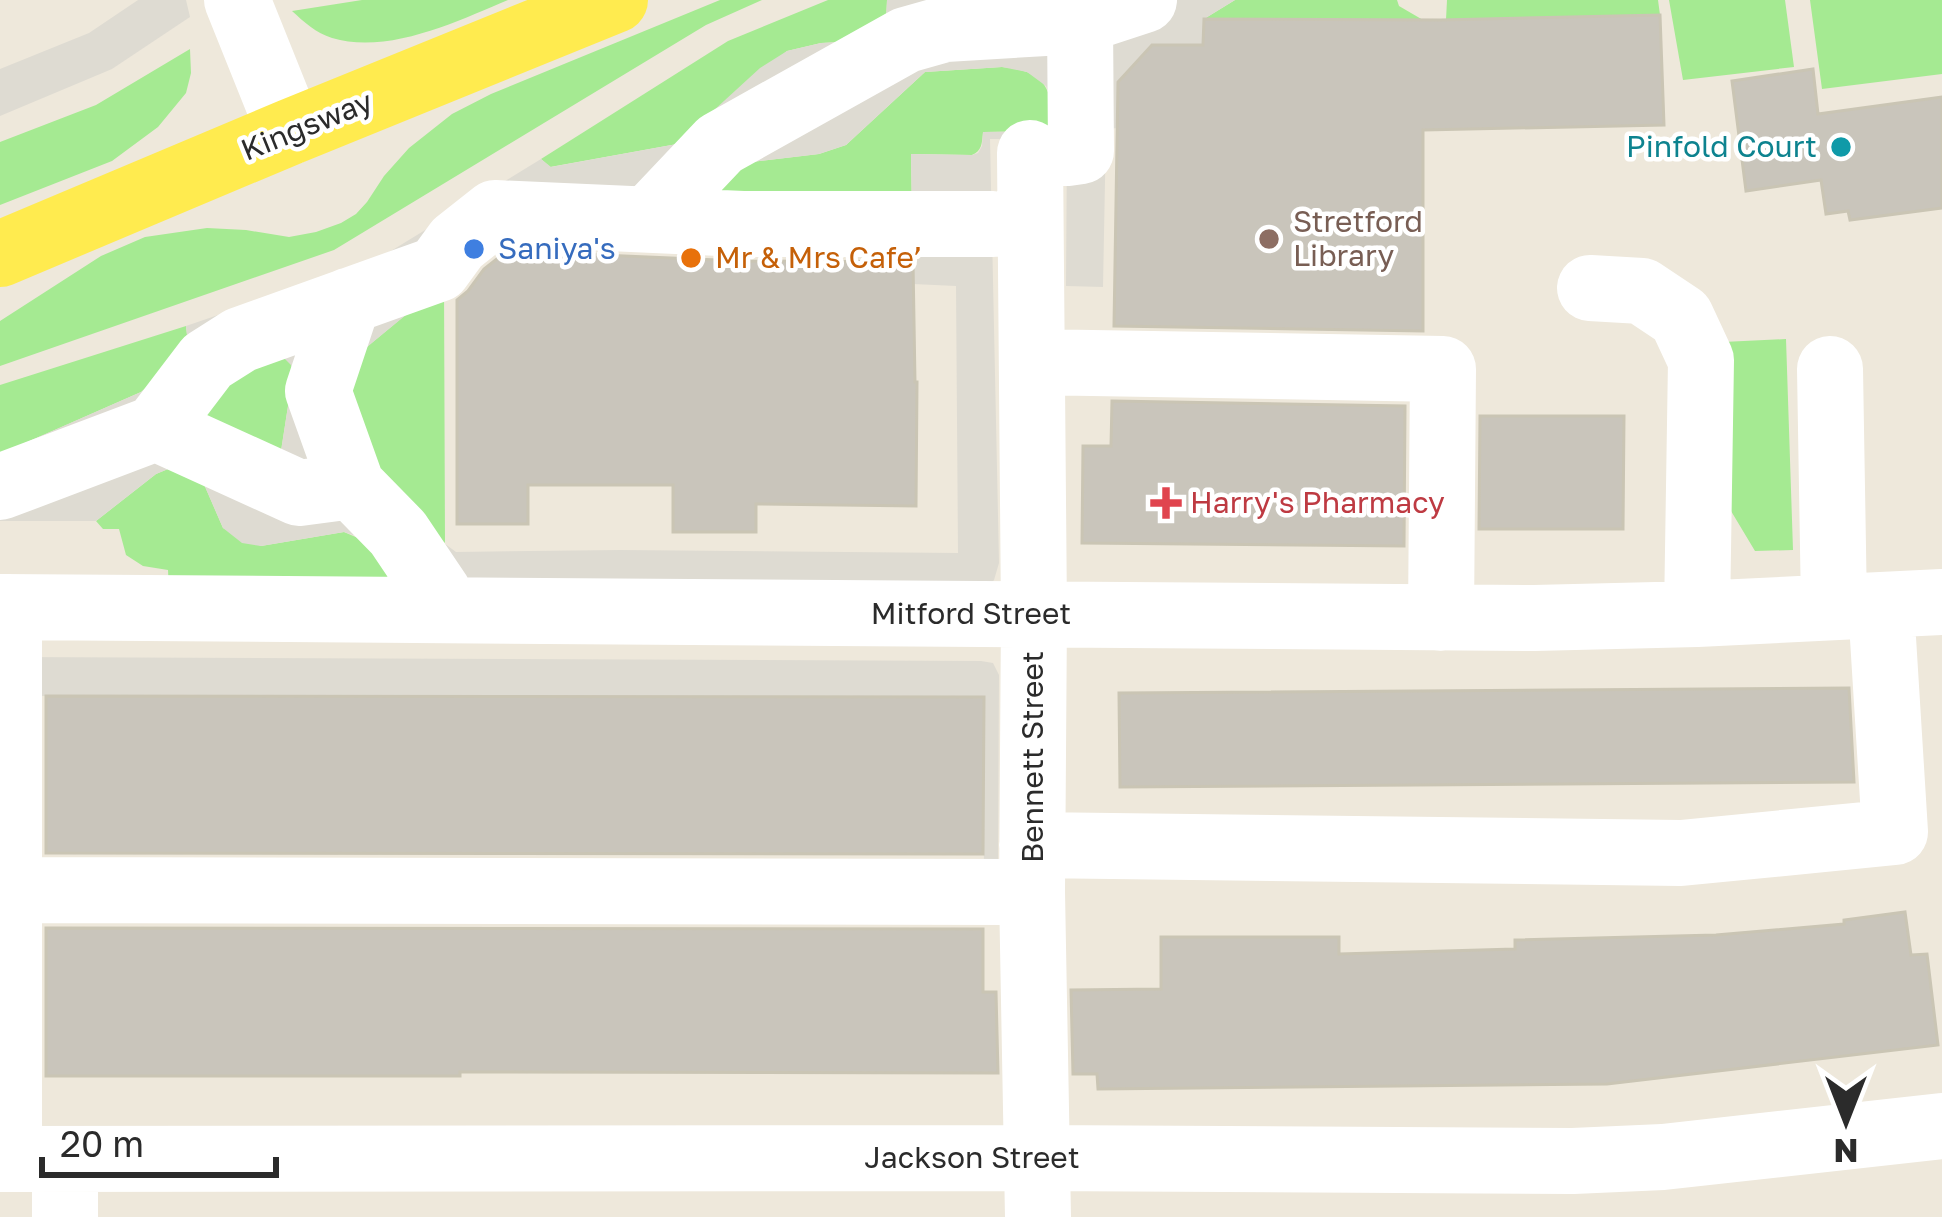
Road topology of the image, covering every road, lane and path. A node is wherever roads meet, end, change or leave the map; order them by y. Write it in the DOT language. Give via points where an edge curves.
graph roads {
  1 [pos="237,0"];
  2 [pos="616,0"];
  3 [pos="1144,0"];
  4 [pos="1081,21"];
  5 [pos="928,23"];
  6 [pos="290,132"];
  7 [pos="649,219"];
  8 [pos="993,224"];
  9 [pos="0,254"];
  10 [pos="1590,288"];
  11 [pos="348,301"];
  12 [pos="1031,362"];
  13 [pos="1830,369"];
  14 [pos="156,428"];
  15 [pos="352,486"];
  16 [pos="0,487"];
  17 [pos="439,594"];
  18 [pos="1886,605"];
  19 [pos="4,607"];
  20 [pos="1697,614"];
  21 [pos="1034,615"];
  22 [pos="1441,618"];
  23 [pos="1032,869"];
  24 [pos="4,890"];
  25 [pos="1942,1126"];
  26 [pos="35,1174"];
  27 [pos="1037,1188"];
  1 -- 6 [label="street"];
  2 -- 6 [label="main road, Kingsway"];
  3 -- 4 [label="street"];
  4 -- 5 [label="street"];
  4 -- 12 [label="street, Bennett Street" via="1081,152 1049,153"];
  5 -- 7 [label="street" via="720,144"];
  6 -- 9 [label="main road, Kingsway"];
  7 -- 8 [label="street"];
  7 -- 11 [label="street" via="495,213 438,269"];
  10 -- 20 [label="street" via="1642,291 1682,317 1701,360"];
  11 -- 14 [label="street" via="240,340 207,361"];
  11 -- 15 [label="street" via="318,391"];
  12 -- 21 [label="street, Bennett Street"];
  12 -- 22 [label="street" via="1444,369"];
  13 -- 18 [label="street"];
  14 -- 15 [label="street" via="299,493"];
  14 -- 16 [label="street"];
  15 -- 17 [label="street" via="398,533"];
  18 -- 20 [label="street, Mitford Street"];
  18 -- 23 [label="street" via="1895,832 1681,853"];
  19 -- 21 [label="street, Mitford Street"];
  19 -- 24 [label="street"];
  20 -- 22 [label="street, Mitford Street"];
  21 -- 22 [label="street, Mitford Street"];
  21 -- 23 [label="street, Bennett Street"];
  23 -- 24 [label="street"];
  23 -- 27 [label="street, Bennett Street"];
  24 -- 26 [label="street"];
  25 -- 27 [label="street, Jackson Street" via="1687,1154"];
  26 -- 27 [label="street, Jackson Street"];
}
